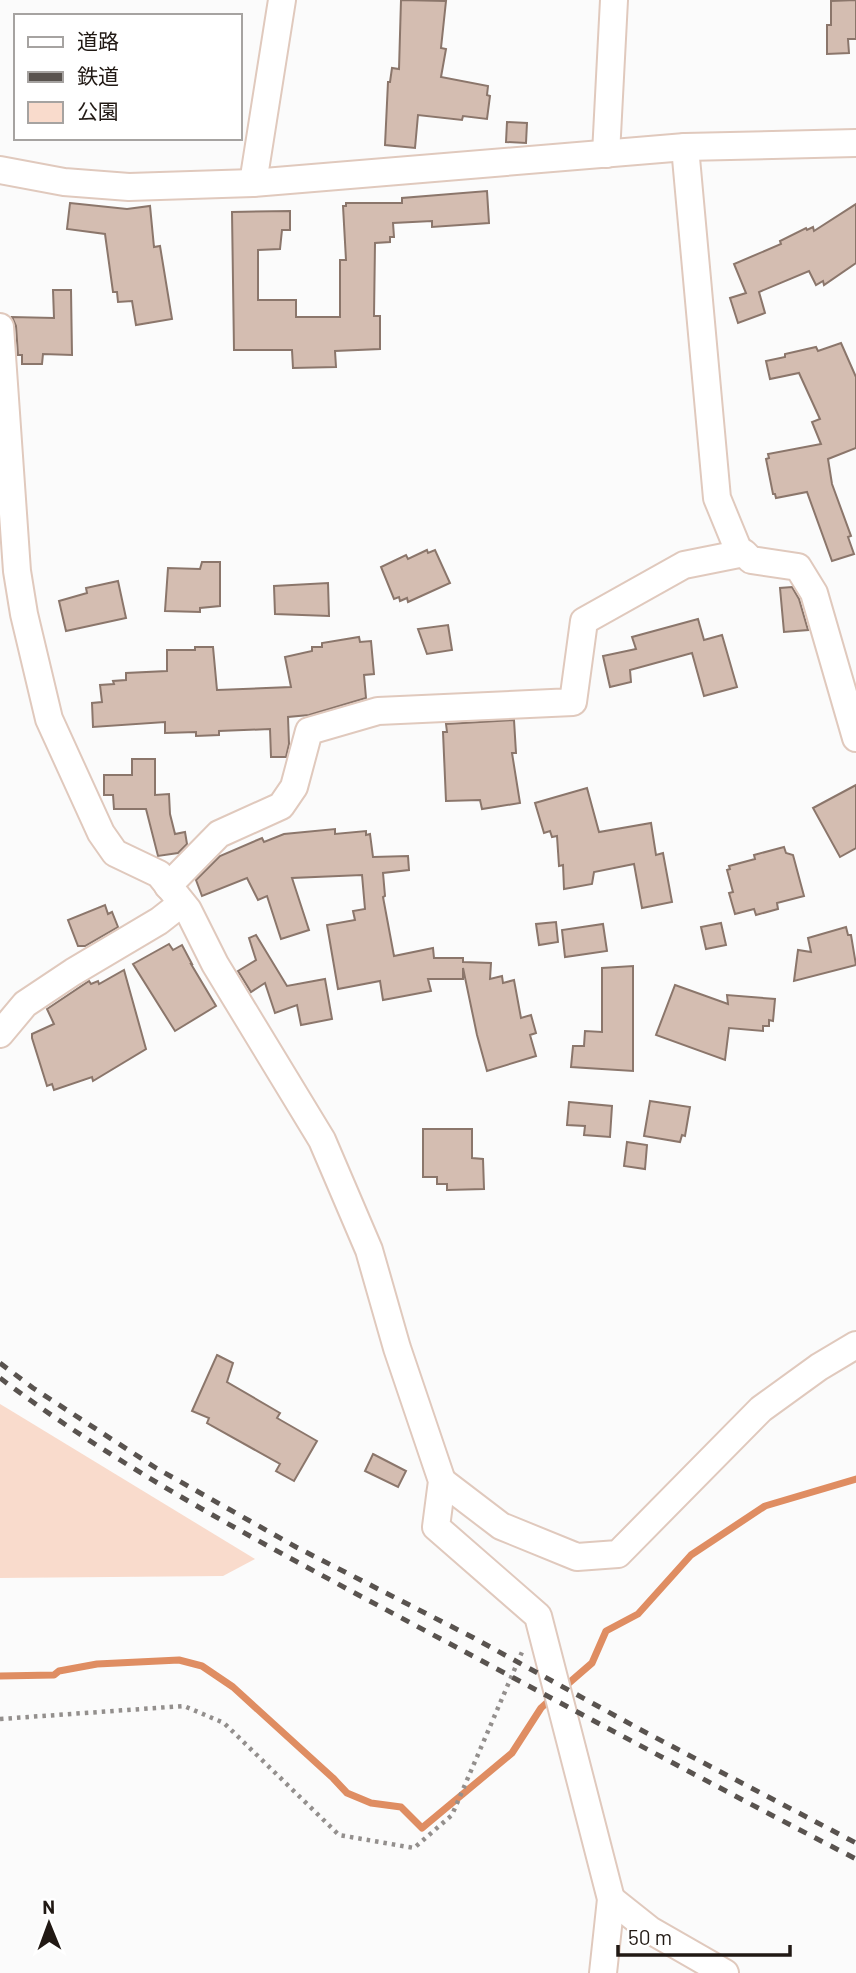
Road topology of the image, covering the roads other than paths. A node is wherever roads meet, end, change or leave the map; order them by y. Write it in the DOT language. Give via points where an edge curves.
graph roads {
  1 [pos="282,0"];
  2 [pos="614,0"];
  3 [pos="856,143"];
  4 [pos="685,147"];
  5 [pos="606,154"];
  6 [pos="0,170"];
  7 [pos="253,183"];
  8 [pos="0,327"];
  9 [pos="740,554"];
  10 [pos="856,738"];
  11 [pos="175,894"];
  12 [pos="0,1034"];
  13 [pos="856,1345"];
  14 [pos="442,1481"];
  15 [pos="611,1899"];
  16 [pos="603,1973"];
  17 [pos="725,1973"];
  1 -- 7 [label="street"];
  2 -- 5 [label="street"];
  3 -- 4 [label="street"];
  4 -- 5 [label="street"];
  4 -- 9 [label="street" via="718,498"];
  5 -- 7 [label="street"];
  6 -- 7 [label="street" via="64,182 129,187"];
  8 -- 11 [label="street" via="17,571 49,719 101,834 115,853 159,874"];
  9 -- 10 [label="street" via="798,567 814,593"];
  9 -- 11 [label="street" via="684,565 584,621 573,702 378,711 309,731 294,787 281,806 219,834"];
  11 -- 12 [label="street" via="159,921 25,1004"];
  11 -- 14 [label="street" via="322,1140 369,1250"];
  13 -- 14 [label="street" via="761,1409 618,1554 577,1557 501,1525"];
  14 -- 15 [label="street" via="436,1527 538,1616"];
  15 -- 16 [label="street"];
  15 -- 17 [label="street" via="650,1930"];
}
